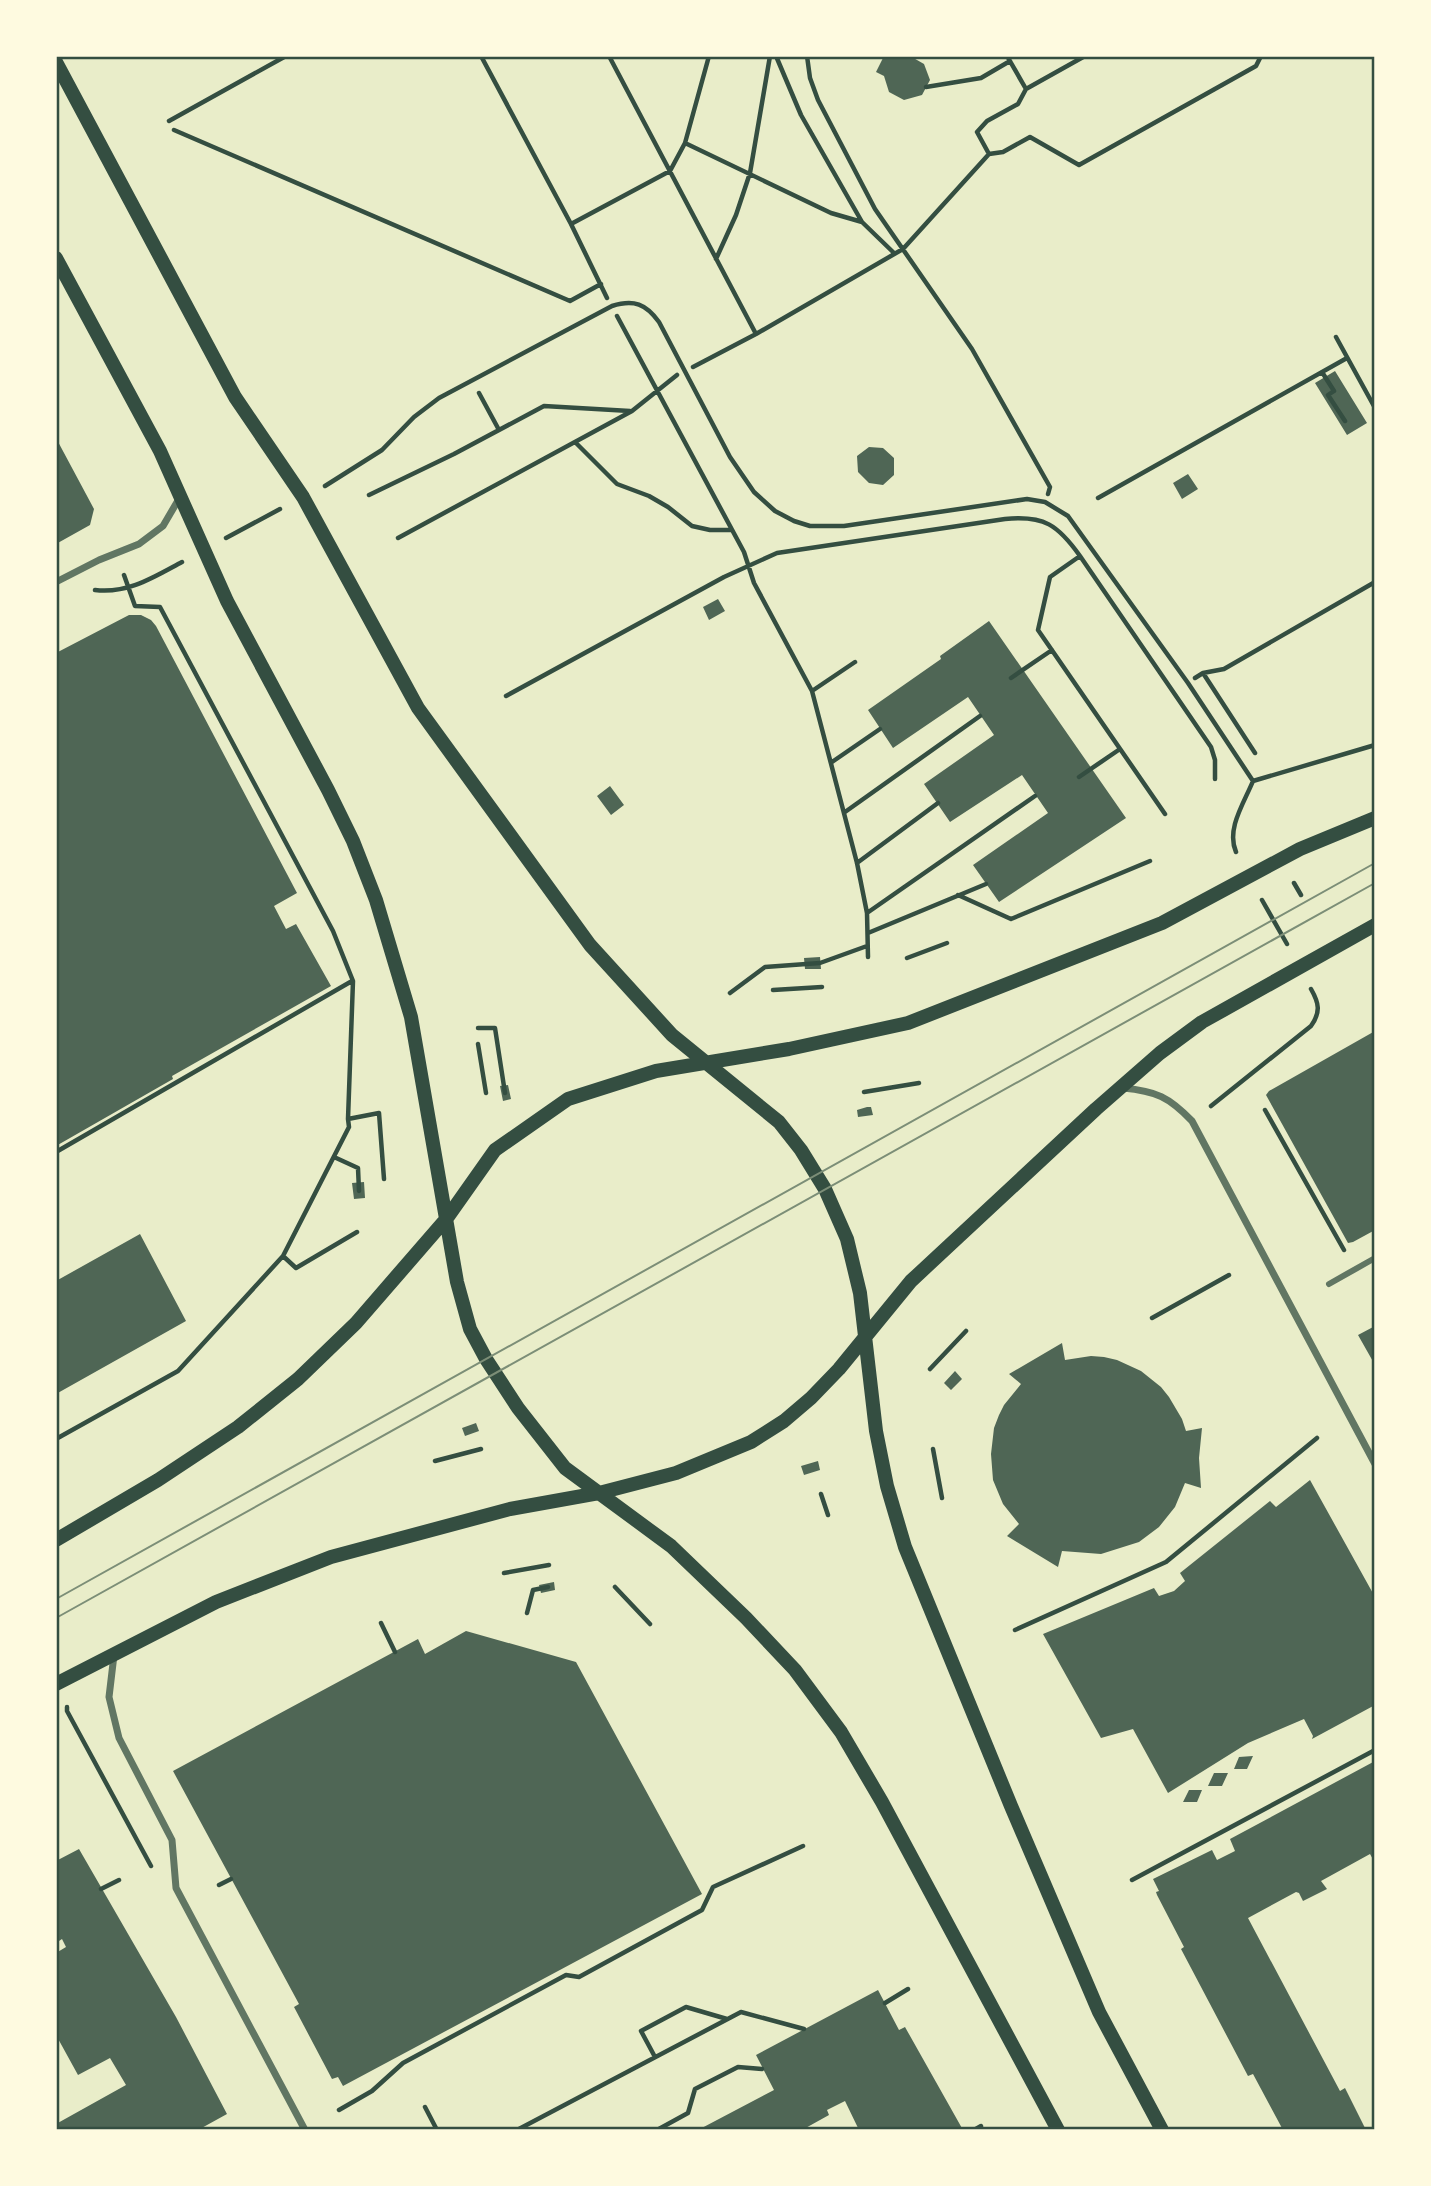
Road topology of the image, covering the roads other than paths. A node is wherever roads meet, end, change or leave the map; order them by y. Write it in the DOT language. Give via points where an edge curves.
graph roads {
  1 [pos="56,62"];
  2 [pos="56,258"];
  3 [pos="180,496"];
  4 [pos="56,582"];
  5 [pos="1375,818"];
  6 [pos="1375,925"];
  7 [pos="708,1064"];
  8 [pos="1120,1087"];
  9 [pos="447,1218"];
  10 [pos="1375,1258"];
  11 [pos="1329,1284"];
  12 [pos="864,1336"];
  13 [pos="1375,1464"];
  14 [pos="599,1493"];
  15 [pos="56,1540"];
  16 [pos="114,1654"];
  17 [pos="61,1681"];
  18 [pos="305,2130"];
  19 [pos="1058,2130"];
  20 [pos="1162,2130"];
  1 -- 7 [label="main road" via="235,397 308,506 418,708 590,944 672,1035"];
  2 -- 3 [label="main road"];
  3 -- 4 [label="street" via="163,526 139,544"];
  3 -- 9 [label="main road" via="227,600 353,841 376,900 411,1017"];
  5 -- 7 [label="main road" via="1300,849 1162,922 908,1023"];
  6 -- 8 [label="main road" via="1195,1027"];
  7 -- 9 [label="main road" via="656,1071 568,1099 495,1150"];
  7 -- 12 [label="main road" via="779,1122 825,1189 847,1239"];
  8 -- 12 [label="main road" via="911,1281"];
  8 -- 13 [label="street" via="1162,1095 1192,1121"];
  9 -- 14 [label="main road" via="470,1329 494,1374 565,1468"];
  9 -- 15 [label="main road" via="356,1323 298,1379 238,1427"];
  10 -- 11 [label="street"];
  12 -- 14 [label="main road" via="811,1398 751,1443 677,1473"];
  12 -- 20 [label="main road" via="876,1431 905,1547 1099,2012"];
  14 -- 16 [label="main road" via="510,1509 331,1557 216,1602"];
  14 -- 19 [label="main road" via="671,1546 746,1618 795,1670 841,1731"];
  16 -- 17 [label="main road"];
  16 -- 18 [label="street" via="109,1697 119,1738 172,1840 176,1888"];
}
